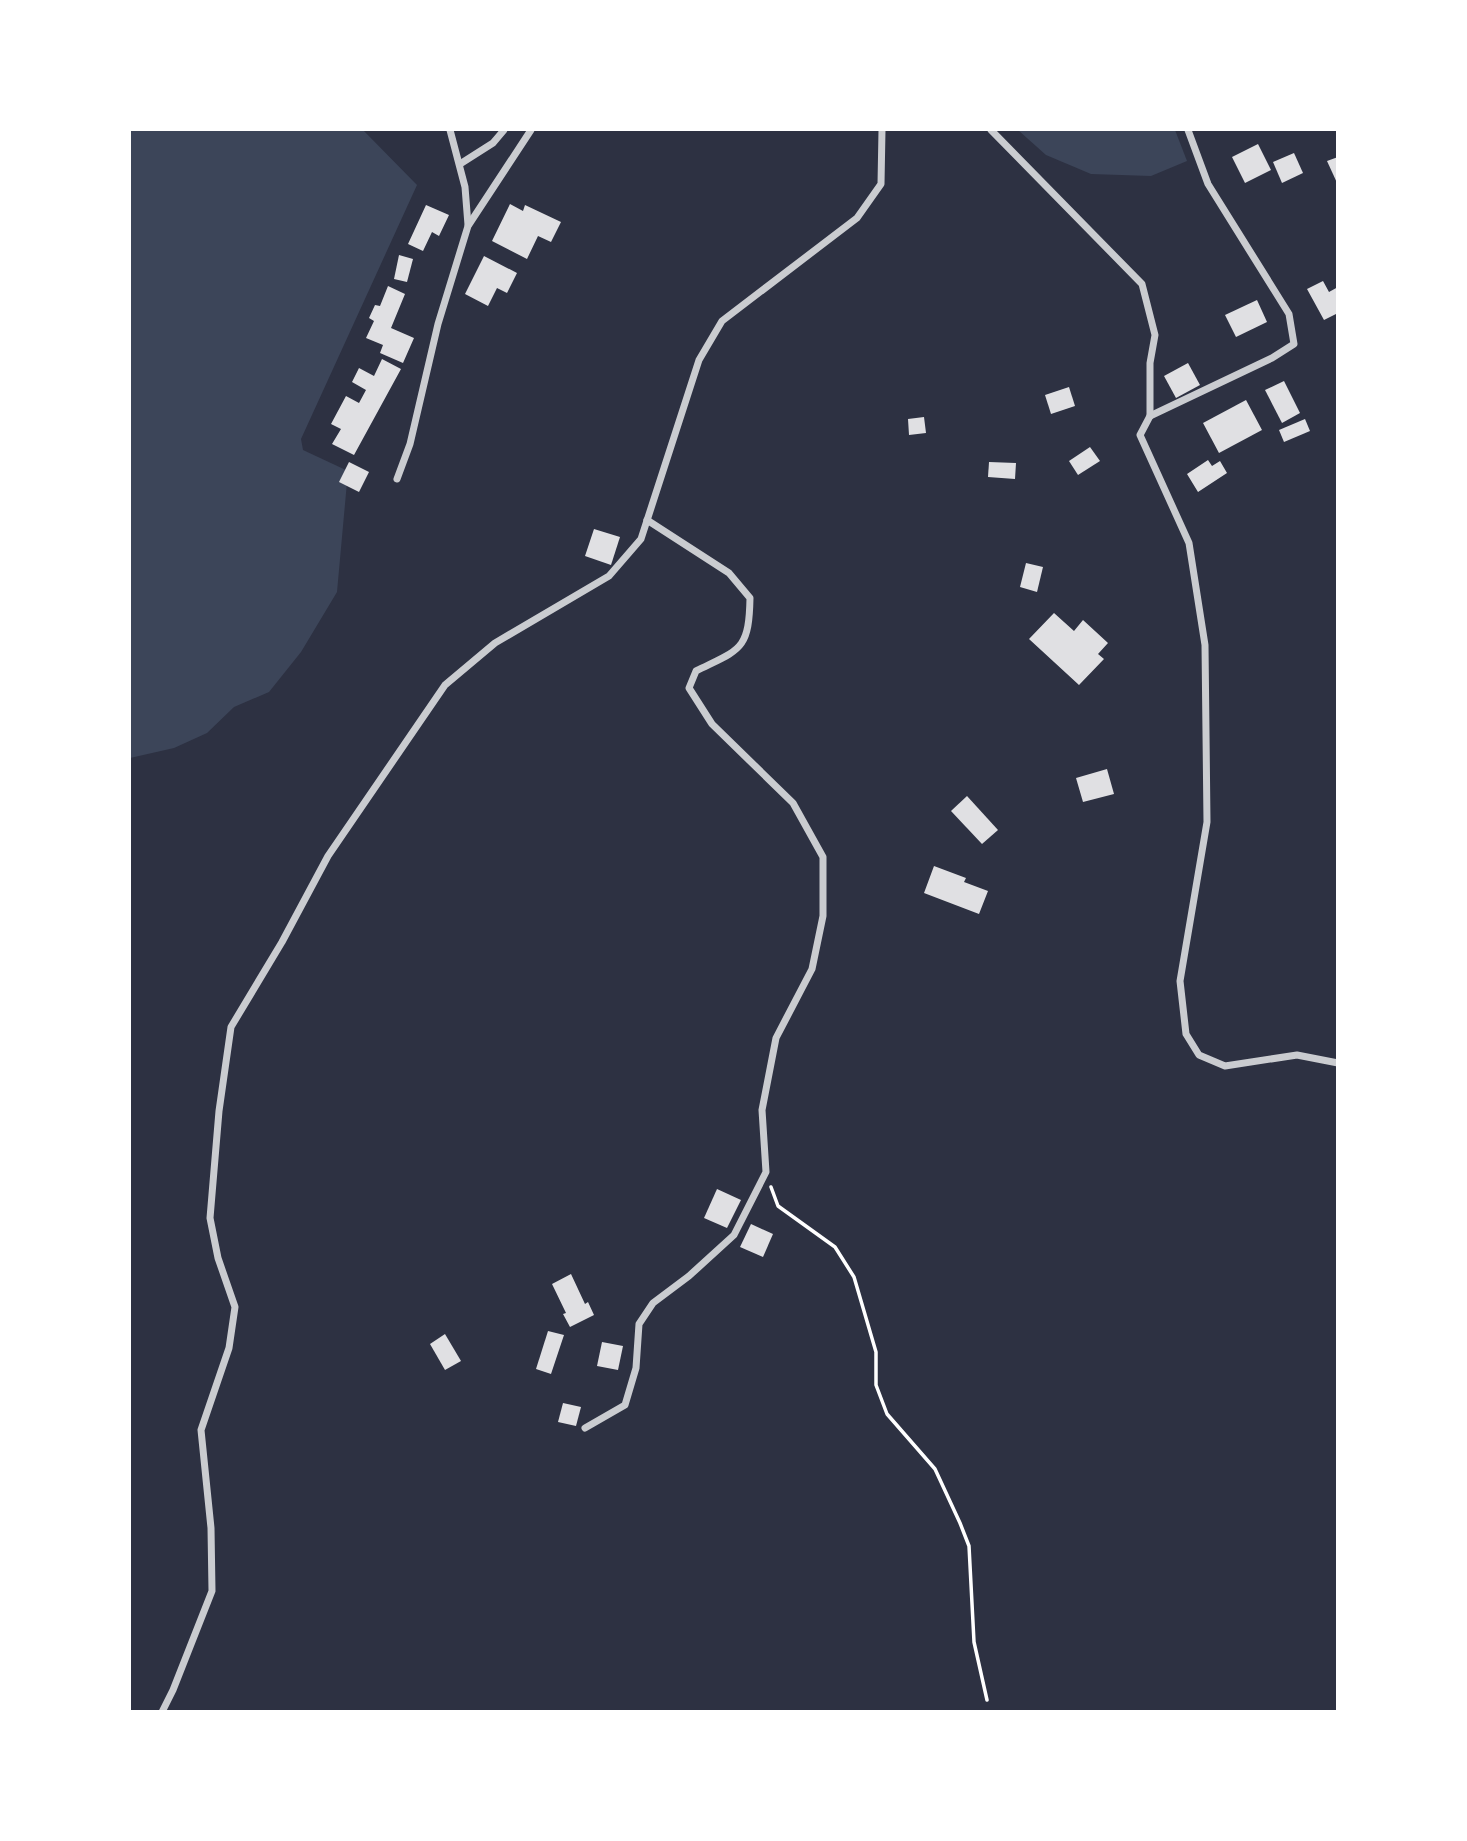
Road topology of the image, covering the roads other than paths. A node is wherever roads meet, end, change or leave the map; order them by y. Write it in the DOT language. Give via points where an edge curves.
graph roads {
  1 [pos="450,130"];
  2 [pos="504,130"];
  3 [pos="531,130"];
  4 [pos="882,130"];
  5 [pos="991,130"];
  6 [pos="1188,130"];
  7 [pos="460,164"];
  8 [pos="468,226"];
  9 [pos="1150,416"];
  10 [pos="397,479"];
  11 [pos="647,520"];
  12 [pos="1338,1063"];
  13 [pos="584,1428"];
  14 [pos="162,1712"];
  1 -- 7 [label="street"];
  2 -- 7 [label="street" via="493,143"];
  3 -- 8 [label="street"];
  4 -- 11 [label="street" via="881,184 857,218 722,321 699,360"];
  5 -- 9 [label="street" via="1142,284 1155,335"];
  6 -- 9 [label="street" via="1208,184 1290,314 1294,344"];
  7 -- 8 [label="street"];
  8 -- 10 [label="street"];
  9 -- 12 [label="street" via="1140,435 1189,544 1205,645 1207,822 1180,981 1186,1034 1199,1055 1225,1066 1297,1055"];
  11 -- 13 [label="street" via="729,573 750,598 749,628 737,651 696,671 689,688 712,724 793,803 823,857 823,916 812,969 776,1038 762,1110 765,1172 734,1235 653,1303 639,1324 636,1368 625,1405"];
  11 -- 14 [label="street" via="641,539 609,576 495,643 445,685 328,856 230,1027 210,1218 235,1307 229,1348 201,1430 212,1591"];
}
